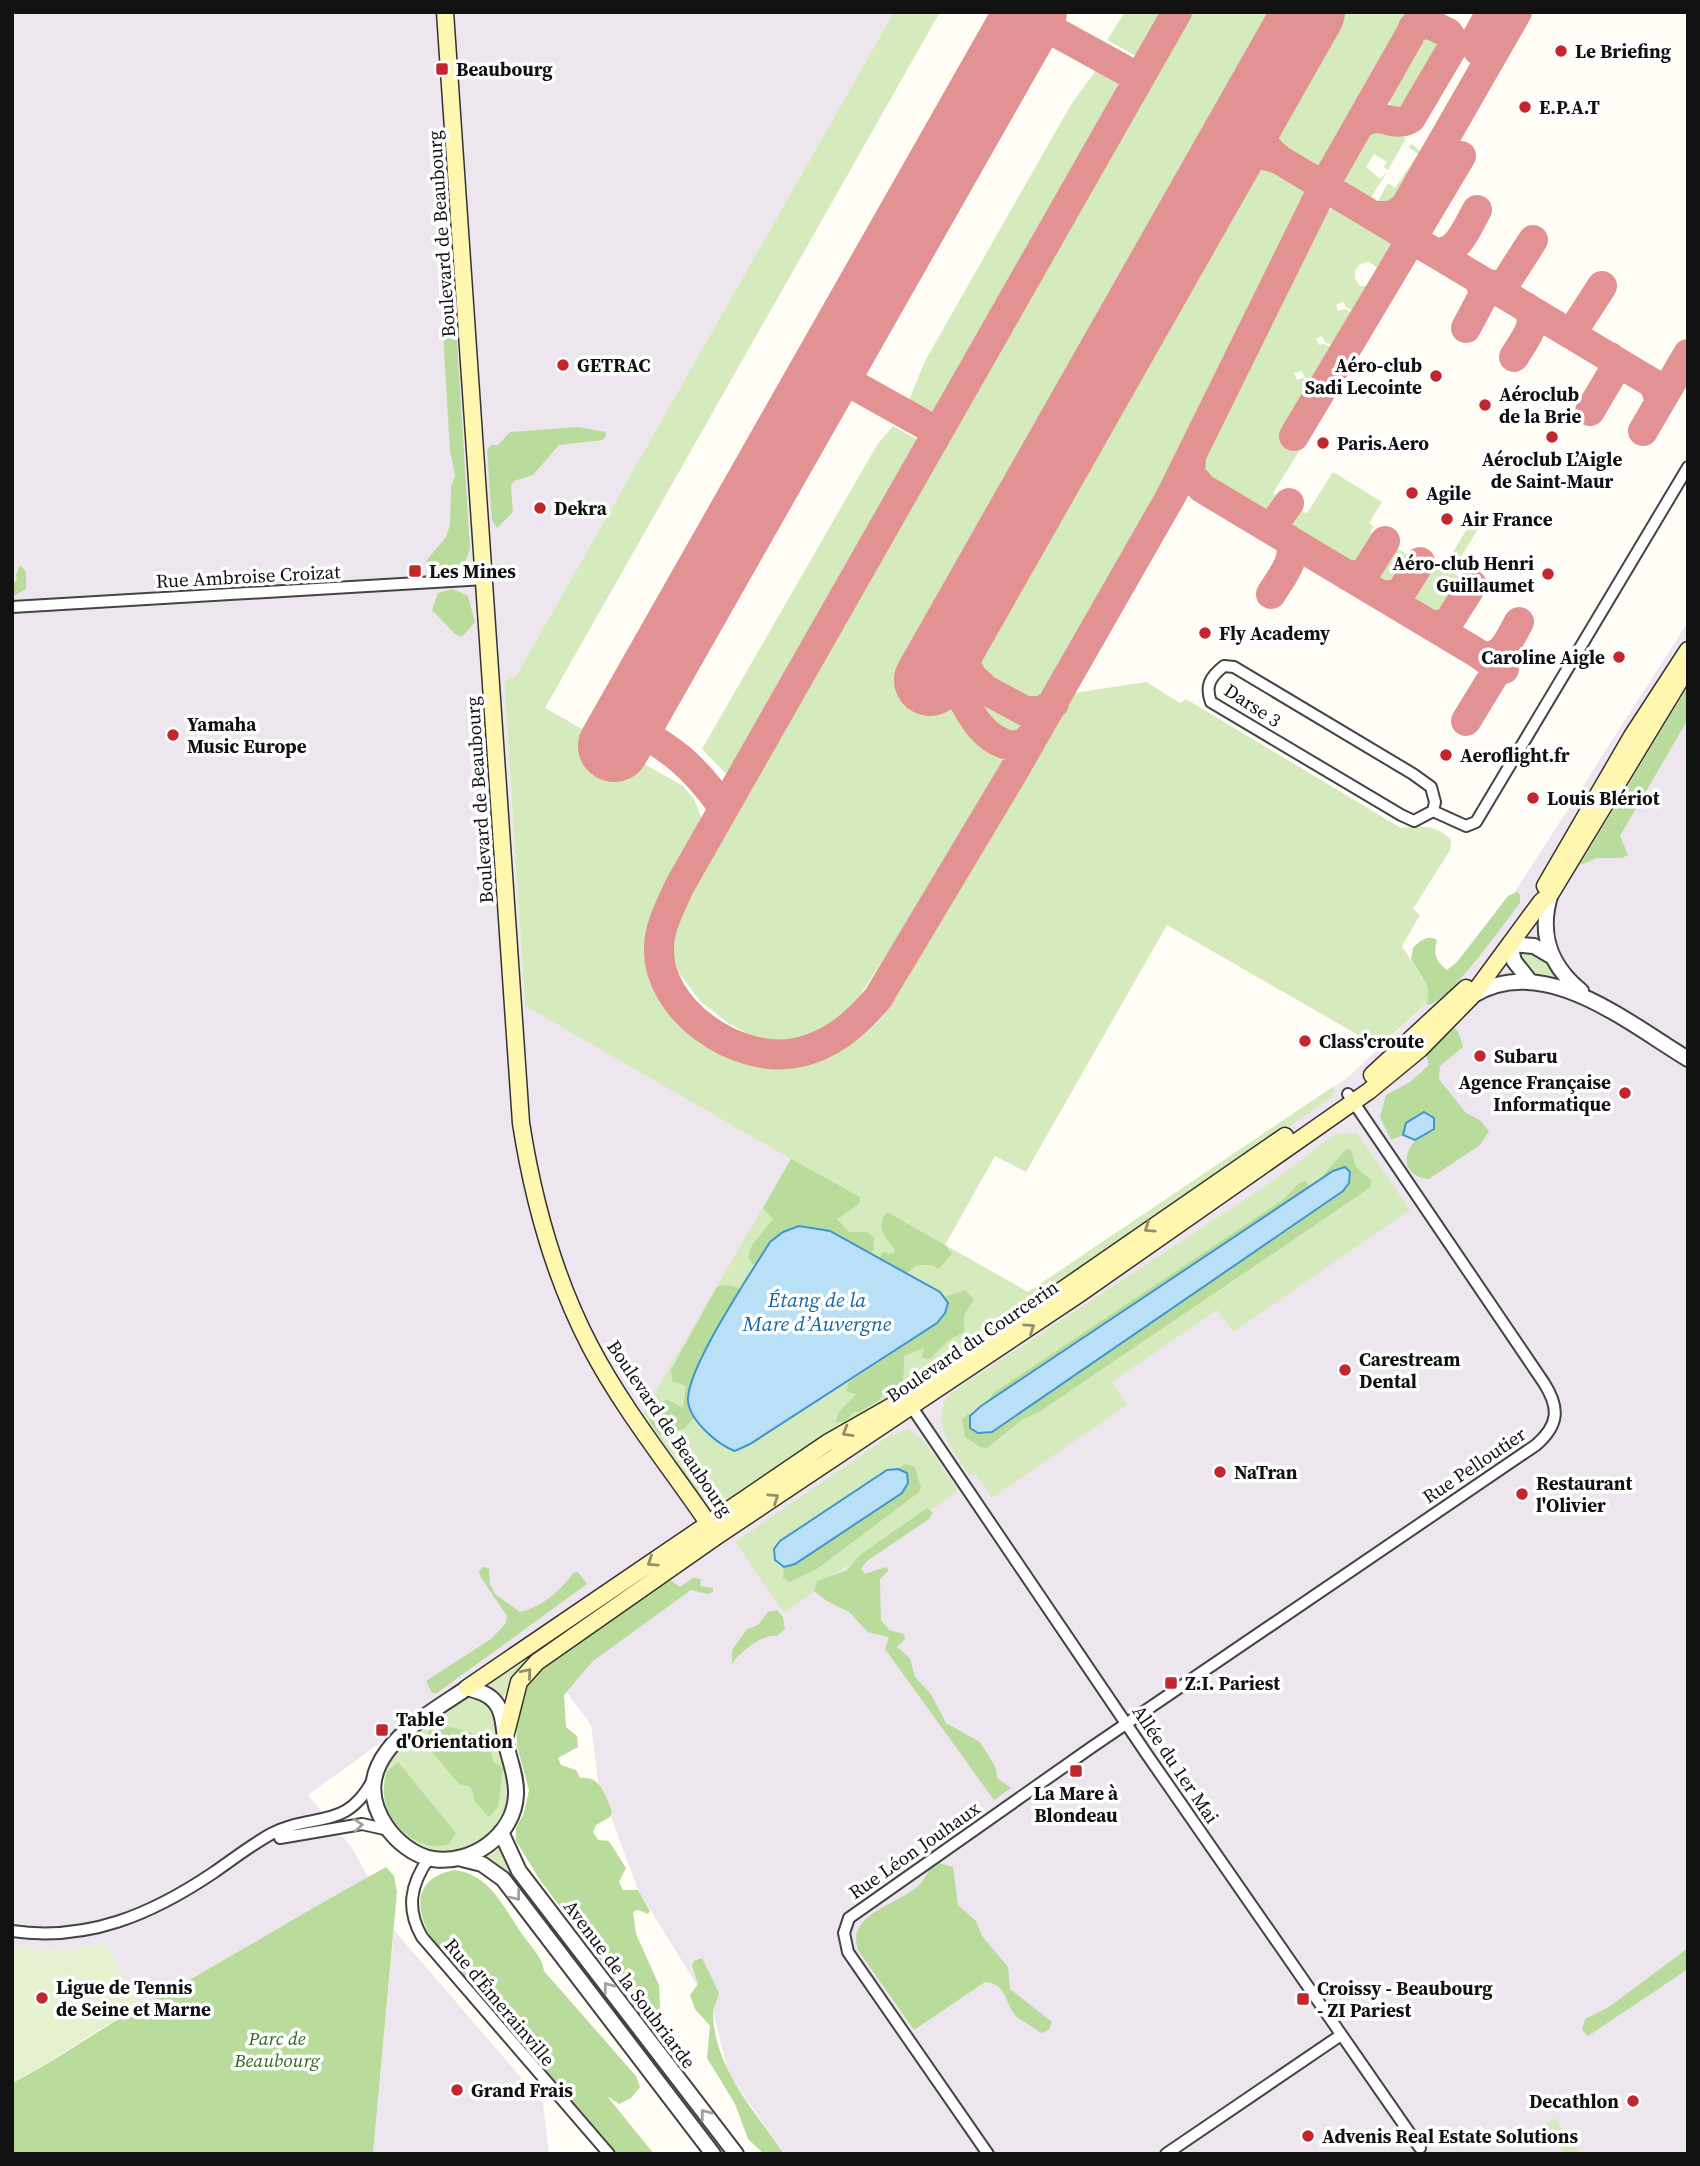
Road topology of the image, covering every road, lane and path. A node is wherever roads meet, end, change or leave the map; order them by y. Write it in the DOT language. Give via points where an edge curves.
graph roads {
  1 [pos="445,12"];
  2 [pos="1688,467"];
  3 [pos="485,579"];
  4 [pos="12,607"];
  5 [pos="1688,650"];
  6 [pos="1688,667"];
  7 [pos="1433,811"];
  8 [pos="1546,897"];
  9 [pos="1510,944"];
  10 [pos="1551,956"];
  11 [pos="1529,980"];
  12 [pos="1474,990"];
  13 [pos="1589,1000"];
  14 [pos="1688,1059"];
  15 [pos="1350,1098"];
  16 [pos="909,1403"];
  17 [pos="713,1530"];
  18 [pos="467,1688"];
  19 [pos="1128,1724"];
  20 [pos="505,1737"];
  21 [pos="375,1775"];
  22 [pos="388,1830"];
  23 [pos="501,1832"];
  24 [pos="245,1852"];
  25 [pos="429,1858"];
  26 [pos="462,1858"];
  27 [pos="12,1931"];
  28 [pos="1341,2035"];
  29 [pos="1422,2151"];
  30 [pos="609,2154"];
  31 [pos="713,2154"];
  32 [pos="736,2154"];
  33 [pos="988,2154"];
  34 [pos="1166,2154"];
  35 [pos="1432,2154"];
  1 -- 3 [label="main road, Boulevard de Beaubourg"];
  2 -- 7 [label="street" via="1476,822 1466,826"];
  3 -- 4 [label="street, Rue Ambroise Croizat"];
  3 -- 17 [label="main road, Boulevard de Beaubourg" via="521,1123 528,1165 559,1274 590,1347"];
  5 -- 8 [label="main road, Boulevard du Courcerin" via="1564,849 1546,882"];
  6 -- 8 [label="main road, Boulevard du Courcerin"];
  7 -- 7 [label="street, Darse 3" via="1432,787 1234,667 1224,666 1209,681 1212,702 1401,815 1414,821"];
  8 -- 9 [label="main road, Boulevard du Courcerin"];
  8 -- 10 [label="street"];
  9 -- 10 [label="street" via="1534,946"];
  9 -- 11 [label="street" via="1514,961"];
  9 -- 12 [label="main road, Boulevard du Courcerin"];
  10 -- 13 [label="street" via="1562,975"];
  11 -- 12 [label="street"];
  11 -- 13 [label="street"];
  12 -- 15 [label="main road, Boulevard du Courcerin" via="1468,986"];
  13 -- 14 [label="street"];
  15 -- 16 [label="main road, Boulevard du Courcerin"];
  15 -- 19 [label="street, Rue Pelloutier" via="1544,1382 1555,1404 1555,1423 1536,1445"];
  16 -- 17 [label="main road, Boulevard du Courcerin"];
  16 -- 19 [label="street, Allée du 1er Mai"];
  17 -- 18 [label="main road, Boulevard du Courcerin, one-way"];
  20 -- 17 [label="main road, Boulevard du Courcerin, one-way" via="515,1693 530,1668"];
  18 -- 20 [label="street" via="495,1701"];
  18 -- 21 [label="street" via="399,1736"];
  19 -- 28 [label="street, Allée du 1er Mai"];
  19 -- 33 [label="street, Rue Léon Jouhaux" via="864,1904 846,1923 848,1952"];
  20 -- 23 [label="street" via="516,1799"];
  21 -- 22 [label="street" via="377,1805"];
  21 -- 24 [label="street" via="360,1801 342,1815 272,1834"];
  24 -- 22 [label="street, one-way" via="287,1836 335,1827 368,1824"];
  22 -- 25 [label="street" via="408,1848"];
  23 -- 26 [label="street"];
  32 -- 23 [label="street, Avenue de la Soubriarde, one-way" via="513,1862"];
  24 -- 27 [label="street" via="173,1899 123,1922 73,1932"];
  25 -- 26 [label="street"];
  25 -- 30 [label="street, Rue d'Émerainville" via="410,1905 422,1937"];
  26 -- 31 [label="street, Avenue de la Soubriarde, one-way" via="482,1864 503,1879"];
  28 -- 29 [label="street, Allée du 1er Mai"];
  28 -- 34 [label="street"];
  29 -- 35 [label="street, Allée du 1er Mai"];
}
